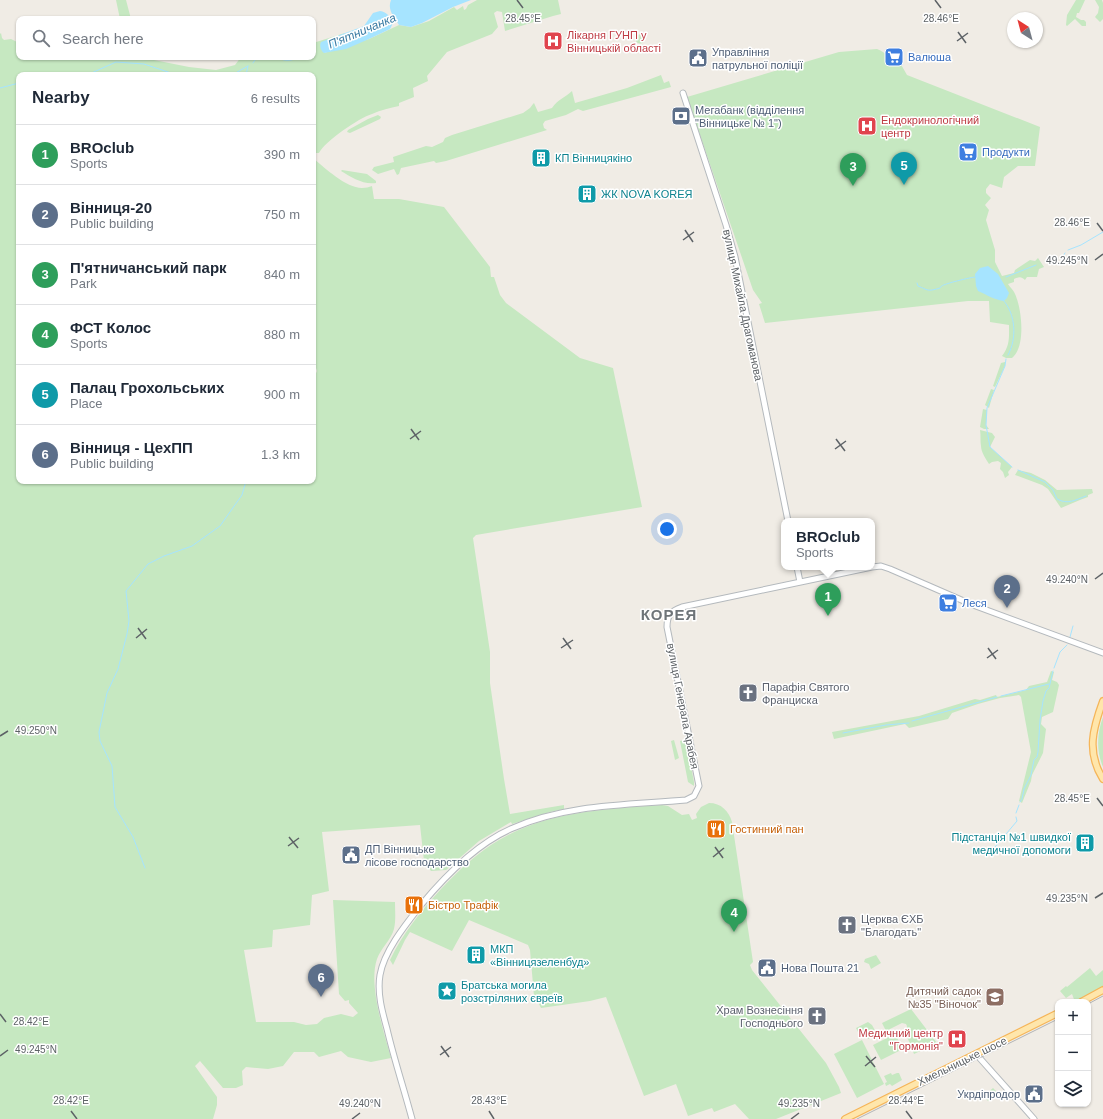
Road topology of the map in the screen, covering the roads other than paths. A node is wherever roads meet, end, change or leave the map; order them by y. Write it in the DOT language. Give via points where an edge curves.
graph roads {
  1 [pos="683,93"];
  2 [pos="787,518"];
  3 [pos="875,567"];
  4 [pos="798,570"];
  5 [pos="858,570"];
  6 [pos="800,582"];
  7 [pos="1103,653"];
  8 [pos="1103,701"];
  9 [pos="1103,779"];
  10 [pos="1103,990"];
  11 [pos="1086,999"];
  12 [pos="1055,1014"];
  13 [pos="976,1054"];
  14 [pos="412,1119"];
  15 [pos="845,1119"];
  16 [pos="1034,1119"];
  1 -- 2 [label="main road, вулиця Михайла Драгоманова" via="735,259"];
  3 -- 7 [label="main road" via="890,569 973,605"];
  4 -- 6 [label="main road"];
  5 -- 6 [label="main road"];
  6 -- 14 [label="main road, вулиця Генерала Арабея" via="682,607 670,614 667,620 699,786 694,796 686,800 622,804 582,810 542,818 513,828 478,849 458,866 400,933 380,974 381,1002 392,1053"];
  8 -- 9 [label="main road" via="1093,740 1095,761"];
  10 -- 11 [label="main road"];
  12 -- 13 [label="main road, Хмельницьке шосе"];
  13 -- 15 [label="main road, Хмельницьке шосе"];
  13 -- 16 [label="main road"];
}
